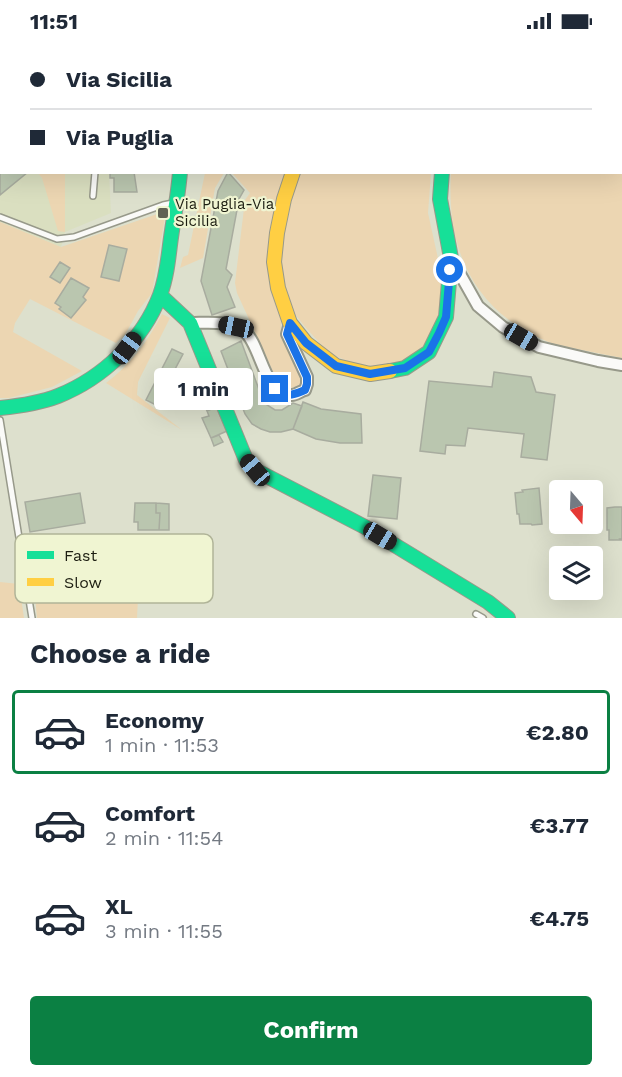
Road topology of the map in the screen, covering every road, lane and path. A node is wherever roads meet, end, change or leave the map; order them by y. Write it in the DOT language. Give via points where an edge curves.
graph roads {
  1 [pos="95,174"];
  2 [pos="180,174"];
  3 [pos="187,174"];
  4 [pos="292,174"];
  5 [pos="442,174"];
  6 [pos="93,196"];
  7 [pos="177,202"];
  8 [pos="0,217"];
  9 [pos="451,258"];
  10 [pos="160,296"];
  11 [pos="190,323"];
  12 [pos="290,323"];
  13 [pos="622,365"];
  14 [pos="0,408"];
  15 [pos="0,420"];
  16 [pos="18,534"];
  17 [pos="30,603"];
  18 [pos="476,614"];
  19 [pos="32,618"];
  20 [pos="483,618"];
  21 [pos="508,618"];
  1 -- 6 [label="lane"];
  2 -- 7 [label="street"];
  3 -- 7 [label="street"];
  4 -- 12 [label="street" via="284,199 274,262"];
  5 -- 9 [label="street" via="440,199"];
  7 -- 8 [label="lane" via="74,237 57,239"];
  7 -- 10 [label="street"];
  9 -- 12 [label="street" via="446,317 429,352 405,368 370,374 336,366 306,343"];
  9 -- 13 [label="street" via="478,306 503,327 539,347"];
  10 -- 11 [label="street"];
  10 -- 14 [label="street" via="127,348 103,370 59,395"];
  11 -- 12 [label="street" via="222,324 247,333 275,389 292,395 305,390 307,377 287,334"];
  11 -- 21 [label="street" via="246,460 255,470 365,527"];
  15 -- 16 [label="lane"];
  17 -- 19 [label="lane"];
  18 -- 20 [label="lane"];
}
